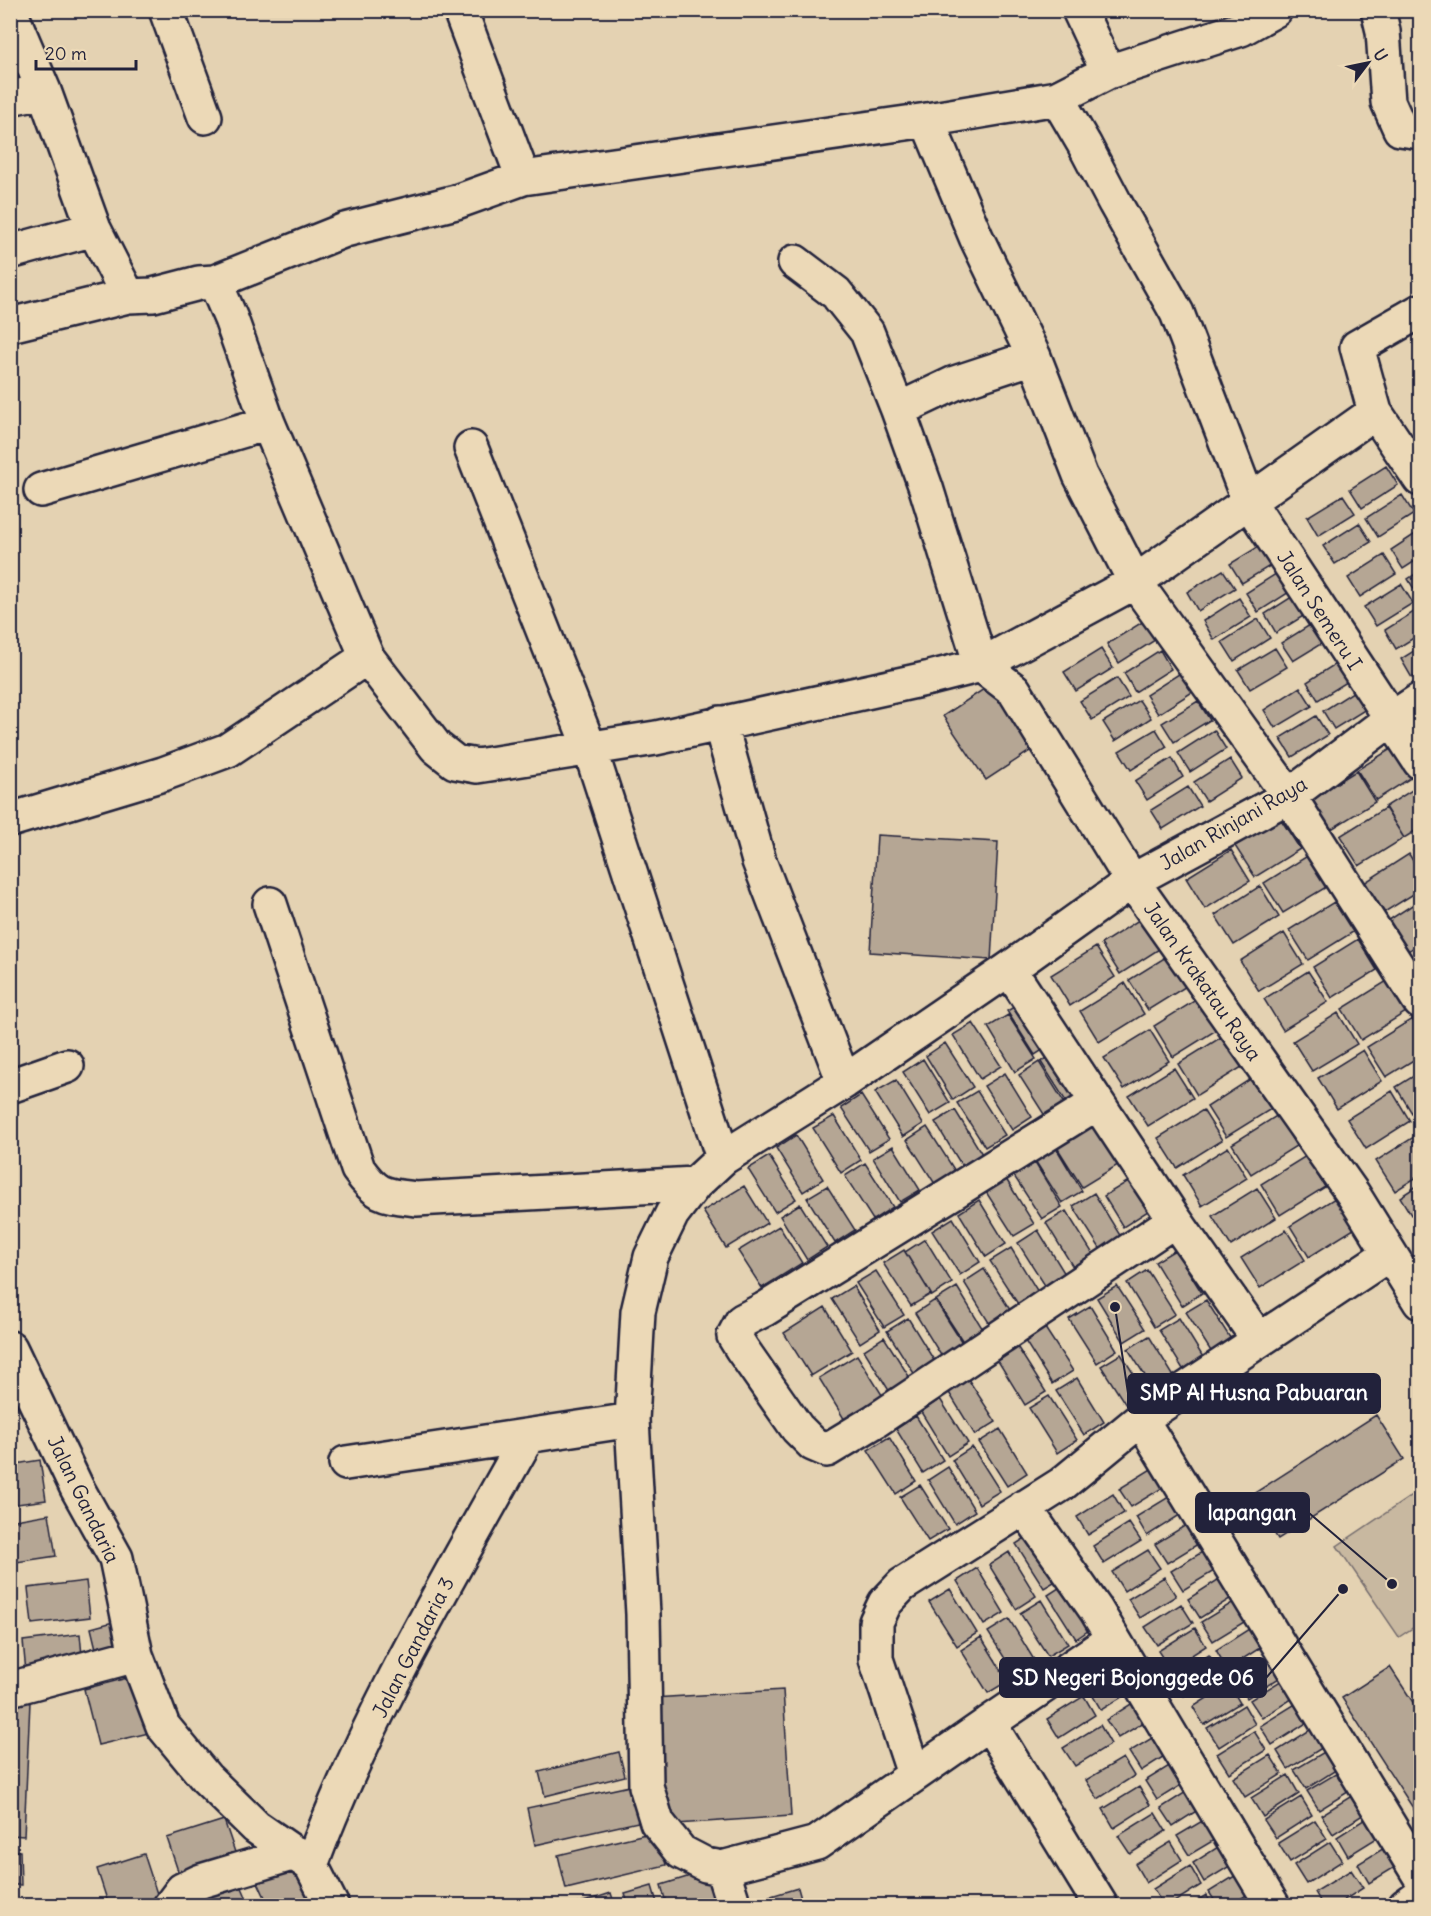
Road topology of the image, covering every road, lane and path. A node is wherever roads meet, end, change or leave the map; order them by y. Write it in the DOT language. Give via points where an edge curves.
graph roads {
  1 [pos="166,10"];
  2 [pos="460,10"];
  3 [pos="1079,10"];
  4 [pos="1275,10"];
  5 [pos="1378,10"];
  6 [pos="10,11"];
  7 [pos="1108,72"];
  8 [pos="44,91"];
  9 [pos="10,98"];
  10 [pos="1057,98"];
  11 [pos="205,117"];
  12 [pos="927,120"];
  13 [pos="1420,132"];
  14 [pos="523,178"];
  15 [pos="94,229"];
  16 [pos="10,252"];
  17 [pos="795,262"];
  18 [pos="216,282"];
  19 [pos="128,296"];
  20 [pos="1420,311"];
  21 [pos="10,325"];
  22 [pos="1034,357"];
  23 [pos="898,410"];
  24 [pos="1375,412"];
  25 [pos="268,423"];
  26 [pos="471,448"];
  27 [pos="1420,479"];
  28 [pos="40,490"];
  29 [pos="1249,502"];
  30 [pos="1135,582"];
  31 [pos="367,657"];
  32 [pos="981,665"];
  33 [pos="1420,700"];
  34 [pos="1391,719"];
  35 [pos="720,723"];
  36 [pos="590,749"];
  37 [pos="1420,762"];
  38 [pos="1289,796"];
  39 [pos="10,820"];
  40 [pos="1132,880"];
  41 [pos="270,904"];
  42 [pos="1009,969"];
  43 [pos="1420,1002"];
  44 [pos="67,1066"];
  45 [pos="844,1082"];
  46 [pos="10,1086"];
  47 [pos="1097,1103"];
  48 [pos="723,1158"];
  49 [pos="695,1184"];
  50 [pos="1175,1220"];
  51 [pos="1389,1254"];
  52 [pos="1420,1302"];
  53 [pos="1259,1340"];
  54 [pos="10,1348"];
  55 [pos="1141,1419"];
  56 [pos="632,1420"];
  57 [pos="528,1436"];
  58 [pos="346,1463"];
  59 [pos="1024,1508"];
  60 [pos="1113,1639"];
  61 [pos="136,1655"];
  62 [pos="10,1689"];
  63 [pos="989,1723"];
  64 [pos="914,1774"];
  65 [pos="303,1859"];
  66 [pos="722,1868"];
  67 [pos="1420,1876"];
  68 [pos="1420,1895"];
  69 [pos="170,1905"];
  70 [pos="332,1905"];
  71 [pos="734,1905"];
  72 [pos="1101,1905"];
  73 [pos="1273,1905"];
  74 [pos="1405,1905"];
  1 -- 11 [label="street"];
  2 -- 14 [label="street"];
  3 -- 7 [label="street"];
  4 -- 7 [label="street" via="1241,29"];
  5 -- 13 [label="street" via="1388,102 1400,129"];
  6 -- 8 [label="street"];
  7 -- 10 [label="street"];
  8 -- 9 [label="street"];
  8 -- 15 [label="street"];
  10 -- 12 [label="street"];
  10 -- 29 [label="street, Jalan Semeru I" via="1178,313"];
  12 -- 14 [label="street"];
  12 -- 22 [label="street" via="976,237"];
  14 -- 18 [label="street" via="456,202 345,230"];
  15 -- 16 [label="street"];
  15 -- 19 [label="street"];
  17 -- 23 [label="street" via="836,292 867,332"];
  18 -- 19 [label="street"];
  18 -- 25 [label="street"];
  19 -- 21 [label="street"];
  20 -- 24 [label="street" via="1357,347"];
  22 -- 23 [label="street" via="954,383"];
  22 -- 30 [label="street" via="1080,475"];
  23 -- 32 [label="street"];
  24 -- 27 [label="street"];
  24 -- 29 [label="street"];
  25 -- 28 [label="street"];
  25 -- 31 [label="street"];
  26 -- 36 [label="street"];
  29 -- 30 [label="street"];
  29 -- 34 [label="street, Jalan Semeru I"];
  30 -- 32 [label="street"];
  30 -- 38 [label="street"];
  31 -- 36 [label="street" via="436,747 455,762 477,766"];
  31 -- 39 [label="street" via="228,750"];
  32 -- 35 [label="street"];
  32 -- 40 [label="street, Jalan Krakatau Raya" via="1014,690"];
  33 -- 34 [label="street, Jalan Rinjani Raya"];
  34 -- 37 [label="street, Jalan Semeru I"];
  34 -- 38 [label="street, Jalan Rinjani Raya"];
  35 -- 36 [label="street"];
  35 -- 45 [label="street" via="759,861"];
  36 -- 48 [label="street"];
  38 -- 40 [label="street, Jalan Rinjani Raya"];
  38 -- 43 [label="street"];
  40 -- 42 [label="street, Jalan Rinjani Raya"];
  40 -- 51 [label="street, Jalan Krakatau Raya" via="1353,1194"];
  41 -- 49 [label="street" via="358,1168 369,1185 385,1195 416,1199"];
  42 -- 45 [label="street, Jalan Rinjani Raya"];
  42 -- 47 [label="street"];
  44 -- 46 [label="street"];
  45 -- 48 [label="street, Jalan Rinjani Raya"];
  47 -- 50 [label="street"];
  47 -- 50 [label="street" via="742,1321 734,1336 742,1349 797,1428 813,1444 827,1449"];
  48 -- 49 [label="street, Jalan Rinjani Raya"];
  49 -- 56 [label="street, Jalan Rinjani Raya" via="672,1214 651,1257 638,1312"];
  50 -- 53 [label="street"];
  51 -- 52 [label="street, Jalan Krakatau Raya"];
  51 -- 53 [label="street"];
  53 -- 55 [label="street"];
  54 -- 61 [label="street, Jalan Gandaria" via="77,1488 116,1558"];
  55 -- 59 [label="street" via="1062,1484"];
  55 -- 67 [label="street"];
  56 -- 57 [label="street"];
  56 -- 66 [label="street, Jalan Rinjani Raya" via="643,1614 646,1786 657,1822 681,1852 706,1865"];
  57 -- 58 [label="street"];
  57 -- 65 [label="street, Jalan Gandaria 3" via="411,1646 331,1812"];
  59 -- 60 [label="street"];
  59 -- 64 [label="street" via="902,1585 885,1603 876,1622 876,1659"];
  60 -- 63 [label="street"];
  60 -- 73 [label="street"];
  61 -- 62 [label="street"];
  61 -- 65 [label="street, Jalan Gandaria" via="163,1725 206,1778 256,1827"];
  63 -- 64 [label="street"];
  63 -- 72 [label="street"];
  64 -- 66 [label="street" via="817,1842"];
  65 -- 69 [label="street" via="201,1881 182,1890"];
  65 -- 70 [label="street, Jalan Gandaria"];
  66 -- 71 [label="street"];
  68 -- 74 [label="street"];
}
